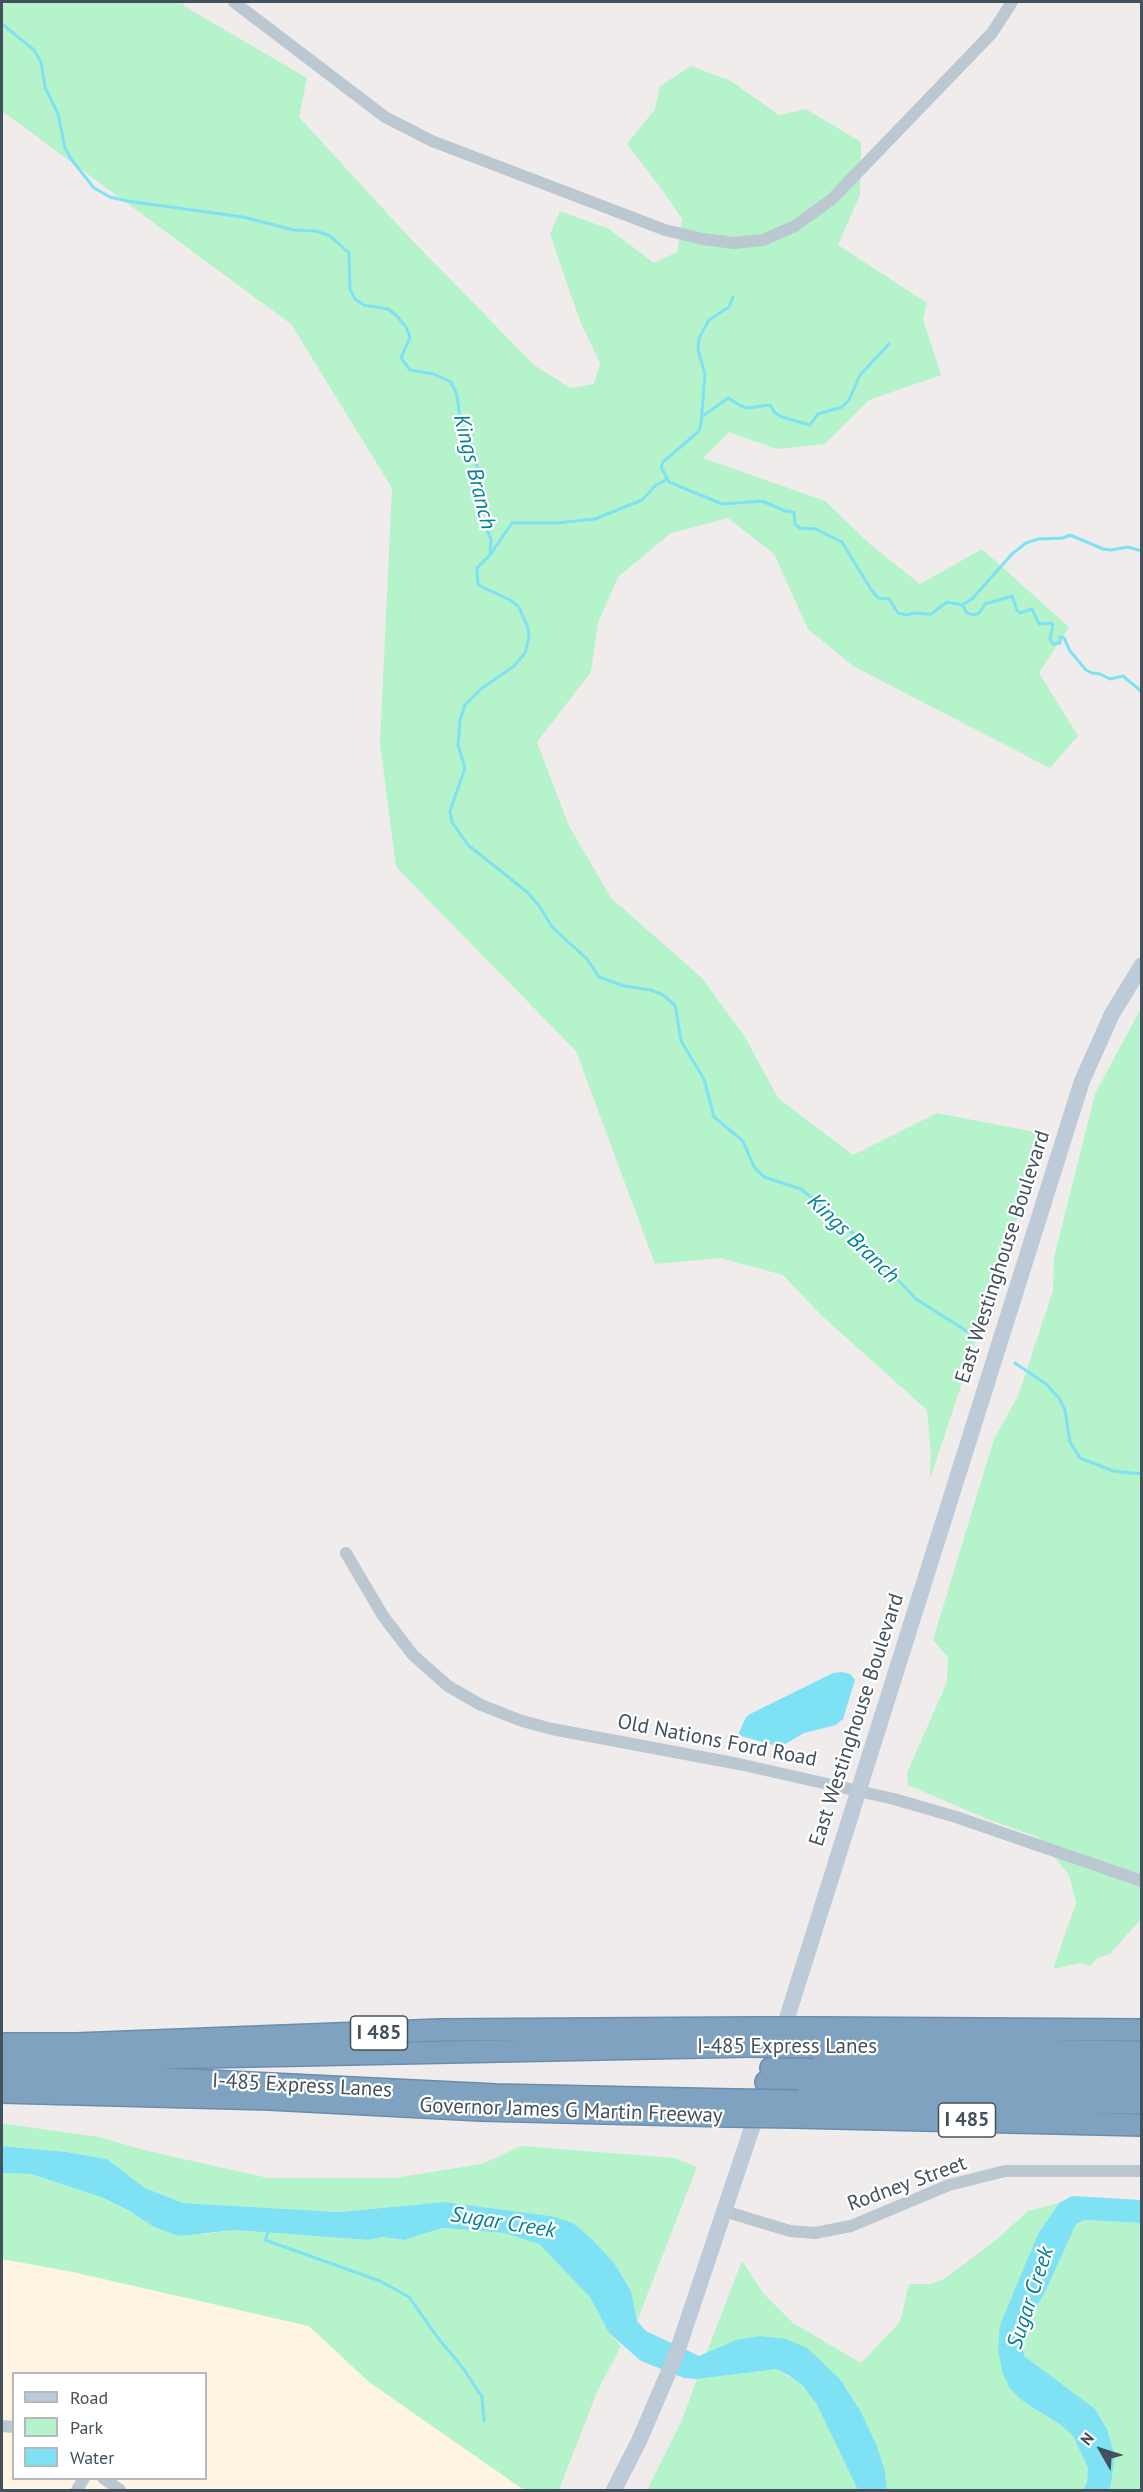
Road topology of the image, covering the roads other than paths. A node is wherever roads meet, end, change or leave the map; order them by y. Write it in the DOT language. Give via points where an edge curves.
graph roads {
  1 [pos="234,2"];
  2 [pos="1012,2"];
  3 [pos="1142,964"];
  4 [pos="346,1553"];
  5 [pos="858,1790"];
  6 [pos="1142,1881"];
  7 [pos="1142,2030"];
  8 [pos="321,2035"];
  9 [pos="753,2037"];
  10 [pos="814,2038"];
  11 [pos="2,2044"];
  12 [pos="513,2049"];
  13 [pos="1142,2052"];
  14 [pos="2,2061"];
  15 [pos="1142,2070"];
  16 [pos="768,2075"];
  17 [pos="2,2076"];
  18 [pos="1142,2086"];
  19 [pos="2,2092"];
  20 [pos="1142,2103"];
  21 [pos="732,2108"];
  22 [pos="795,2109"];
  23 [pos="1142,2125"];
  24 [pos="1142,2171"];
  25 [pos="724,2211"];
  26 [pos="106,2480"];
  27 [pos="120,2490"];
  28 [pos="614,2490"];
  1 -- 2 [label="street" via="385,117 432,141 665,230 734,243 763,240 795,226 832,200 992,33"];
  3 -- 5 [label="main road, East Westinghouse Boulevard" via="1112,1014 1082,1081"];
  4 -- 5 [label="street, Old Nations Ford Road" via="413,1655 448,1686 481,1705 552,1729"];
  5 -- 6 [label="street, Old Nations Ford Road" via="956,1817"];
  5 -- 16 [label="main road, East Westinghouse Boulevard"];
  7 -- 10 [label="highway, I 485"];
  8 -- 9 [label="highway, I 485" via="575,2027"];
  8 -- 11 [label="highway, I 485"];
  8 -- 12 [label="highway"];
  9 -- 10 [label="highway, I 485, bridge"];
  9 -- 12 [label="highway, I-485 Express Lanes / I 485"];
  10 -- 13 [label="highway, I-485 Express Lanes / I 485"];
  12 -- 14 [label="highway, I-485 Express Lanes / I 485"];
  15 -- 16 [label="highway"];
  16 -- 18 [label="highway"];
  16 -- 25 [label="main road, East Westinghouse Boulevard"];
  17 -- 21 [label="highway, I-485 Express Lanes / I 485" via="148,2078"];
  19 -- 21 [label="highway, Governor James G Martin Freeway / I 485" via="258,2098 482,2110"];
  20 -- 22 [label="highway, I 485"];
  21 -- 22 [label="highway, Governor James G Martin Freeway / I 485, bridge"];
  22 -- 23 [label="highway, Governor James G Martin Freeway / I 485"];
  24 -- 25 [label="street, Rodney Street" via="1005,2171 950,2185 851,2226 815,2233 790,2231"];
  25 -- 28 [label="main road, East Westinghouse Boulevard" via="689,2319"];
  26 -- 27 [label="street"];
}
